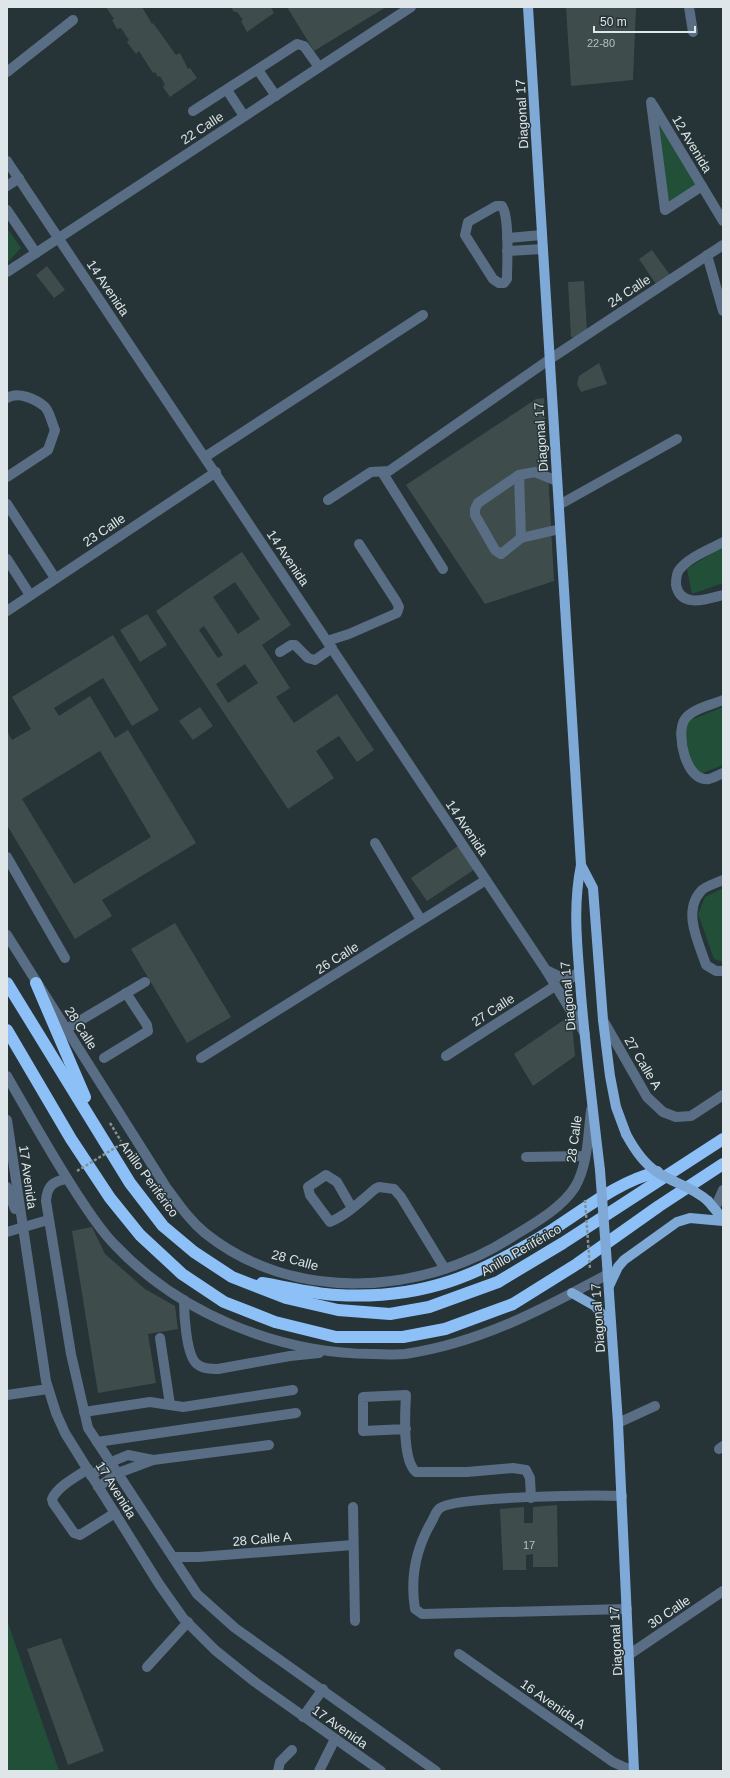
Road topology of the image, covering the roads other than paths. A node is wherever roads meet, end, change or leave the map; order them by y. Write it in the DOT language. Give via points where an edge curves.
graph roads {
  1 [pos="411,7"];
  2 [pos="528,7"];
  3 [pos="689,7"];
  4 [pos="73,20"];
  5 [pos="693,32"];
  6 [pos="319,67"];
  7 [pos="258,70"];
  8 [pos="7,72"];
  9 [pos="227,90"];
  10 [pos="276,96"];
  11 [pos="193,112"];
  12 [pos="244,116"];
  13 [pos="7,161"];
  14 [pos="18,178"];
  15 [pos="7,186"];
  16 [pos="702,186"];
  17 [pos="7,210"];
  18 [pos="723,221"];
  19 [pos="542,235"];
  20 [pos="59,238"];
  21 [pos="507,238"];
  22 [pos="723,245"];
  23 [pos="543,249"];
  24 [pos="507,251"];
  25 [pos="36,253"];
  26 [pos="707,255"];
  27 [pos="7,272"];
  28 [pos="723,310"];
  29 [pos="423,315"];
  30 [pos="550,359"];
  31 [pos="9,397"];
  32 [pos="678,439"];
  33 [pos="205,457"];
  34 [pos="216,472"];
  35 [pos="382,472"];
  36 [pos="519,475"];
  37 [pos="7,477"];
  38 [pos="557,480"];
  39 [pos="328,500"];
  40 [pos="7,504"];
  41 [pos="559,504"];
  42 [pos="560,529"];
  43 [pos="521,538"];
  44 [pos="723,542"];
  45 [pos="359,544"];
  46 [pos="7,559"];
  47 [pos="443,569"];
  48 [pos="56,578"];
  49 [pos="30,595"];
  50 [pos="723,595"];
  51 [pos="7,611"];
  52 [pos="330,644"];
  53 [pos="280,652"];
  54 [pos="723,700"];
  55 [pos="723,773"];
  56 [pos="375,843"];
  57 [pos="7,857"];
  58 [pos="581,865"];
  59 [pos="486,880"];
  60 [pos="723,880"];
  61 [pos="421,920"];
  62 [pos="7,935"];
  63 [pos="65,958"];
  64 [pos="546,970"];
  65 [pos="579,971"];
  66 [pos="723,971"];
  67 [pos="145,982"];
  68 [pos="7,983"];
  69 [pos="36,983"];
  70 [pos="555,986"];
  71 [pos="126,993"];
  72 [pos="603,1020"];
  73 [pos="66,1029"];
  74 [pos="7,1030"];
  75 [pos="585,1034"];
  76 [pos="446,1056"];
  77 [pos="104,1058"];
  78 [pos="201,1058"];
  79 [pos="7,1076"];
  80 [pos="723,1094"];
  81 [pos="592,1103"];
  82 [pos="7,1120"];
  83 [pos="101,1135"];
  84 [pos="723,1139"];
  85 [pos="585,1156"];
  86 [pos="526,1157"];
  87 [pos="723,1164"];
  88 [pos="657,1172"];
  89 [pos="67,1179"];
  90 [pos="7,1187"];
  91 [pos="723,1190"];
  92 [pos="711,1204"];
  93 [pos="352,1208"];
  94 [pos="48,1220"];
  95 [pos="723,1220"];
  96 [pos="22,1227"];
  97 [pos="7,1232"];
  98 [pos="445,1269"];
  99 [pos="608,1269"];
  100 [pos="232,1277"];
  101 [pos="609,1287"];
  102 [pos="572,1293"];
  103 [pos="184,1300"];
  104 [pos="611,1325"];
  105 [pos="160,1338"];
  106 [pos="330,1352"];
  107 [pos="48,1389"];
  108 [pos="293,1390"];
  109 [pos="7,1395"];
  110 [pos="170,1405"];
  111 [pos="655,1406"];
  112 [pos="84,1412"];
  113 [pos="296,1413"];
  114 [pos="618,1423"];
  115 [pos="406,1429"];
  116 [pos="98,1442"];
  117 [pos="269,1445"];
  118 [pos="153,1460"];
  119 [pos="111,1462"];
  120 [pos="89,1472"];
  121 [pos="118,1473"];
  122 [pos="98,1487"];
  123 [pos="622,1496"];
  124 [pos="531,1498"];
  125 [pos="353,1507"];
  126 [pos="114,1513"];
  127 [pos="353,1545"];
  128 [pos="173,1557"];
  129 [pos="723,1591"];
  130 [pos="628,1609"];
  131 [pos="355,1621"];
  132 [pos="188,1622"];
  133 [pos="459,1654"];
  134 [pos="630,1654"];
  135 [pos="147,1667"];
  136 [pos="323,1689"];
  137 [pos="303,1717"];
  138 [pos="335,1739"];
  139 [pos="292,1750"];
  140 [pos="634,1770"];
  141 [pos="278,1771"];
  142 [pos="319,1771"];
  143 [pos="381,1771"];
  144 [pos="436,1771"];
  1 -- 6 [label="street, 22 Calle"];
  2 -- 19 [label="main road, Diagonal 17"];
  3 -- 5 [label="street"];
  4 -- 8 [label="street"];
  6 -- 7 [label="street" via="304,46 296,44"];
  6 -- 10 [label="street, 22 Calle"];
  7 -- 9 [label="street"];
  7 -- 10 [label="street"];
  9 -- 11 [label="street"];
  9 -- 12 [label="street"];
  10 -- 12 [label="street, 22 Calle"];
  12 -- 20 [label="street, 22 Calle"];
  13 -- 14 [label="street, 14 Avenida"];
  14 -- 15 [label="street"];
  14 -- 20 [label="street, 14 Avenida"];
  16 -- 16 [label="street, 12 Avenida" via="651,102 665,210"];
  16 -- 18 [label="street, 12 Avenida"];
  17 -- 25 [label="street"];
  19 -- 21 [label="street"];
  19 -- 23 [label="main road, Diagonal 17"];
  20 -- 25 [label="street, 22 Calle"];
  20 -- 33 [label="street, 14 Avenida"];
  21 -- 24 [label="street"];
  21 -- 24 [label="street" via="505,210 502,206 490,208 468,222 465,227 465,235 498,283 504,283 507,279"];
  22 -- 26 [label="street, 24 Calle"];
  23 -- 24 [label="street"];
  23 -- 30 [label="main road, Diagonal 17"];
  25 -- 27 [label="street, 22 Calle"];
  26 -- 28 [label="street"];
  26 -- 30 [label="street, 24 Calle"];
  29 -- 33 [label="street"];
  30 -- 35 [label="street, 24 Calle" via="389,471"];
  30 -- 38 [label="main road, Diagonal 17"];
  31 -- 37 [label="street" via="28,397 46,408 55,430 48,450"];
  32 -- 41 [label="street"];
  33 -- 34 [label="street, 14 Avenida"];
  34 -- 48 [label="street, 23 Calle"];
  34 -- 52 [label="street, 14 Avenida"];
  35 -- 39 [label="street, 24 Calle" via="371,472"];
  35 -- 47 [label="street"];
  36 -- 38 [label="street" via="535,472"];
  36 -- 43 [label="street"];
  36 -- 43 [label="street" via="478,503 475,515 495,550 501,554"];
  38 -- 41 [label="main road, Diagonal 17"];
  40 -- 48 [label="street"];
  41 -- 42 [label="main road, Diagonal 17"];
  42 -- 43 [label="street"];
  42 -- 58 [label="main road, Diagonal 17"];
  44 -- 50 [label="street" via="688,562 678,571 677,586 684,598 693,602"];
  45 -- 52 [label="street" via="399,607 397,613"];
  46 -- 49 [label="street"];
  48 -- 49 [label="street, 23 Calle"];
  49 -- 51 [label="street, 23 Calle"];
  52 -- 53 [label="street" via="315,660 308,658 295,645"];
  52 -- 59 [label="street, 14 Avenida"];
  54 -- 55 [label="street" via="689,714 680,728 688,766 693,774 708,780"];
  56 -- 61 [label="street"];
  57 -- 63 [label="street"];
  58 -- 65 [label="main road, Diagonal 17" via="576,888 575,922"];
  58 -- 72 [label="main road, Diagonal 17" via="593,888"];
  59 -- 61 [label="street, 26 Calle"];
  59 -- 64 [label="street, 14 Avenida"];
  60 -- 66 [label="street" via="701,890 691,916 706,966 716,972"];
  61 -- 78 [label="street, 26 Calle"];
  62 -- 69 [label="street"];
  64 -- 65 [label="street" via="567,980"];
  64 -- 70 [label="street, 14 Avenida"];
  65 -- 75 [label="main road, Diagonal 17"];
  67 -- 71 [label="street"];
  68 -- 83 [label="highway, Anillo Periférico"];
  69 -- 73 [label="street, 28 Calle"];
  69 -- 83 [label="highway"];
  70 -- 75 [label="street, 14 Avenida"];
  70 -- 76 [label="street, 27 Calle"];
  71 -- 73 [label="street"];
  71 -- 77 [label="street" via="147,1025 148,1031"];
  72 -- 80 [label="street, 27 Calle A" via="646,1097 663,1112 676,1117 691,1116"];
  72 -- 88 [label="main road, Diagonal 17, bridge" via="616,1107 626,1134 639,1156"];
  73 -- 98 [label="street, 28 Calle" via="166,1187 187,1215 220,1244 268,1268 304,1278 333,1282 391,1282"];
  74 -- 87 [label="highway" via="71,1139 110,1198 140,1235 182,1274 224,1302 275,1322 336,1337 403,1337 445,1329 513,1304 577,1264 658,1206"];
  75 -- 81 [label="main road, Diagonal 17"];
  79 -- 89 [label="street"];
  81 -- 85 [label="street, 28 Calle"];
  81 -- 99 [label="main road, Diagonal 17, bridge"];
  82 -- 96 [label="street, 17 Avenida"];
  83 -- 100 [label="highway, Anillo Periférico" via="130,1183 163,1226 194,1252"];
  84 -- 100 [label="highway, Anillo Periférico" via="498,1282 429,1307 390,1314 338,1310 286,1298"];
  85 -- 86 [label="street"];
  85 -- 98 [label="street, 28 Calle" via="584,1169 575,1187 563,1201 492,1250"];
  88 -- 92 [label="main road, Diagonal 17, bridge" via="694,1190"];
  88 -- 100 [label="highway" via="618,1188 498,1262 441,1286 378,1296 342,1295"];
  89 -- 94 [label="street, 17 Avenida" via="54,1182 49,1187 46,1201"];
  89 -- 103 [label="street" via="114,1244 145,1275"];
  90 -- 96 [label="street"];
  91 -- 92 [label="street"];
  92 -- 95 [label="main road, Diagonal 17"];
  93 -- 93 [label="street" via="330,1222 310,1195 308,1187 326,1175 337,1182"];
  93 -- 98 [label="street" via="379,1187 394,1189"];
  94 -- 96 [label="street"];
  94 -- 112 [label="street, 17 Avenida" via="70,1354"];
  95 -- 101 [label="main road" via="690,1218 677,1222 624,1260"];
  96 -- 97 [label="street"];
  96 -- 107 [label="street, 17 Avenida"];
  99 -- 101 [label="main road, Diagonal 17"];
  99 -- 102 [label="street"];
  101 -- 104 [label="main road, Diagonal 17"];
  102 -- 104 [label="main road" via="594,1306"];
  102 -- 106 [label="street" via="509,1325 450,1344 404,1354"];
  103 -- 106 [label="street" via="263,1337"];
  103 -- 106 [label="street" via="191,1357 196,1364 207,1369"];
  104 -- 114 [label="main road, Diagonal 17"];
  105 -- 110 [label="street"];
  107 -- 109 [label="street"];
  107 -- 120 [label="street, 17 Avenida" via="65,1433"];
  108 -- 110 [label="street" via="183,1407"];
  110 -- 112 [label="street" via="150,1402"];
  111 -- 114 [label="street"];
  112 -- 116 [label="street, 17 Avenida" via="88,1428"];
  113 -- 116 [label="street"];
  114 -- 123 [label="main road, Diagonal 17"];
  115 -- 115 [label="street" via="406,1395 363,1397 363,1431"];
  115 -- 124 [label="street" via="408,1459 411,1468 416,1472 467,1472 514,1468 526,1470 530,1478"];
  116 -- 119 [label="street, 17 Avenida"];
  117 -- 118 [label="street"];
  118 -- 119 [label="street" via="128,1455"];
  118 -- 121 [label="street"];
  119 -- 120 [label="street"];
  119 -- 121 [label="street, 17 Avenida"];
  120 -- 122 [label="street, 17 Avenida"];
  120 -- 126 [label="street" via="67,1483 54,1496 53,1503 77,1535"];
  121 -- 122 [label="street"];
  121 -- 128 [label="street, 17 Avenida"];
  122 -- 126 [label="street, 17 Avenida"];
  123 -- 124 [label="street"];
  123 -- 130 [label="main road, Diagonal 17"];
  124 -- 130 [label="street" via="492,1498 452,1503 440,1508 421,1542 413,1573 416,1609 422,1614"];
  125 -- 127 [label="street"];
  126 -- 132 [label="street, 17 Avenida" via="159,1584"];
  127 -- 128 [label="street, 28 Calle A"];
  127 -- 131 [label="street"];
  128 -- 136 [label="street, 17 Avenida" via="197,1594 235,1628"];
  129 -- 134 [label="street, 30 Calle"];
  130 -- 134 [label="main road, Diagonal 17"];
  132 -- 135 [label="street"];
  132 -- 137 [label="street, 17 Avenida" via="215,1650"];
  133 -- 140 [label="street, 16 Avenida A" via="613,1762"];
  134 -- 140 [label="main road, Diagonal 17"];
  136 -- 137 [label="street"];
  136 -- 144 [label="street, 17 Avenida"];
  137 -- 138 [label="street, 17 Avenida"];
  138 -- 142 [label="street"];
  138 -- 143 [label="street, 17 Avenida"];
  139 -- 141 [label="street" via="280,1762"];
}
